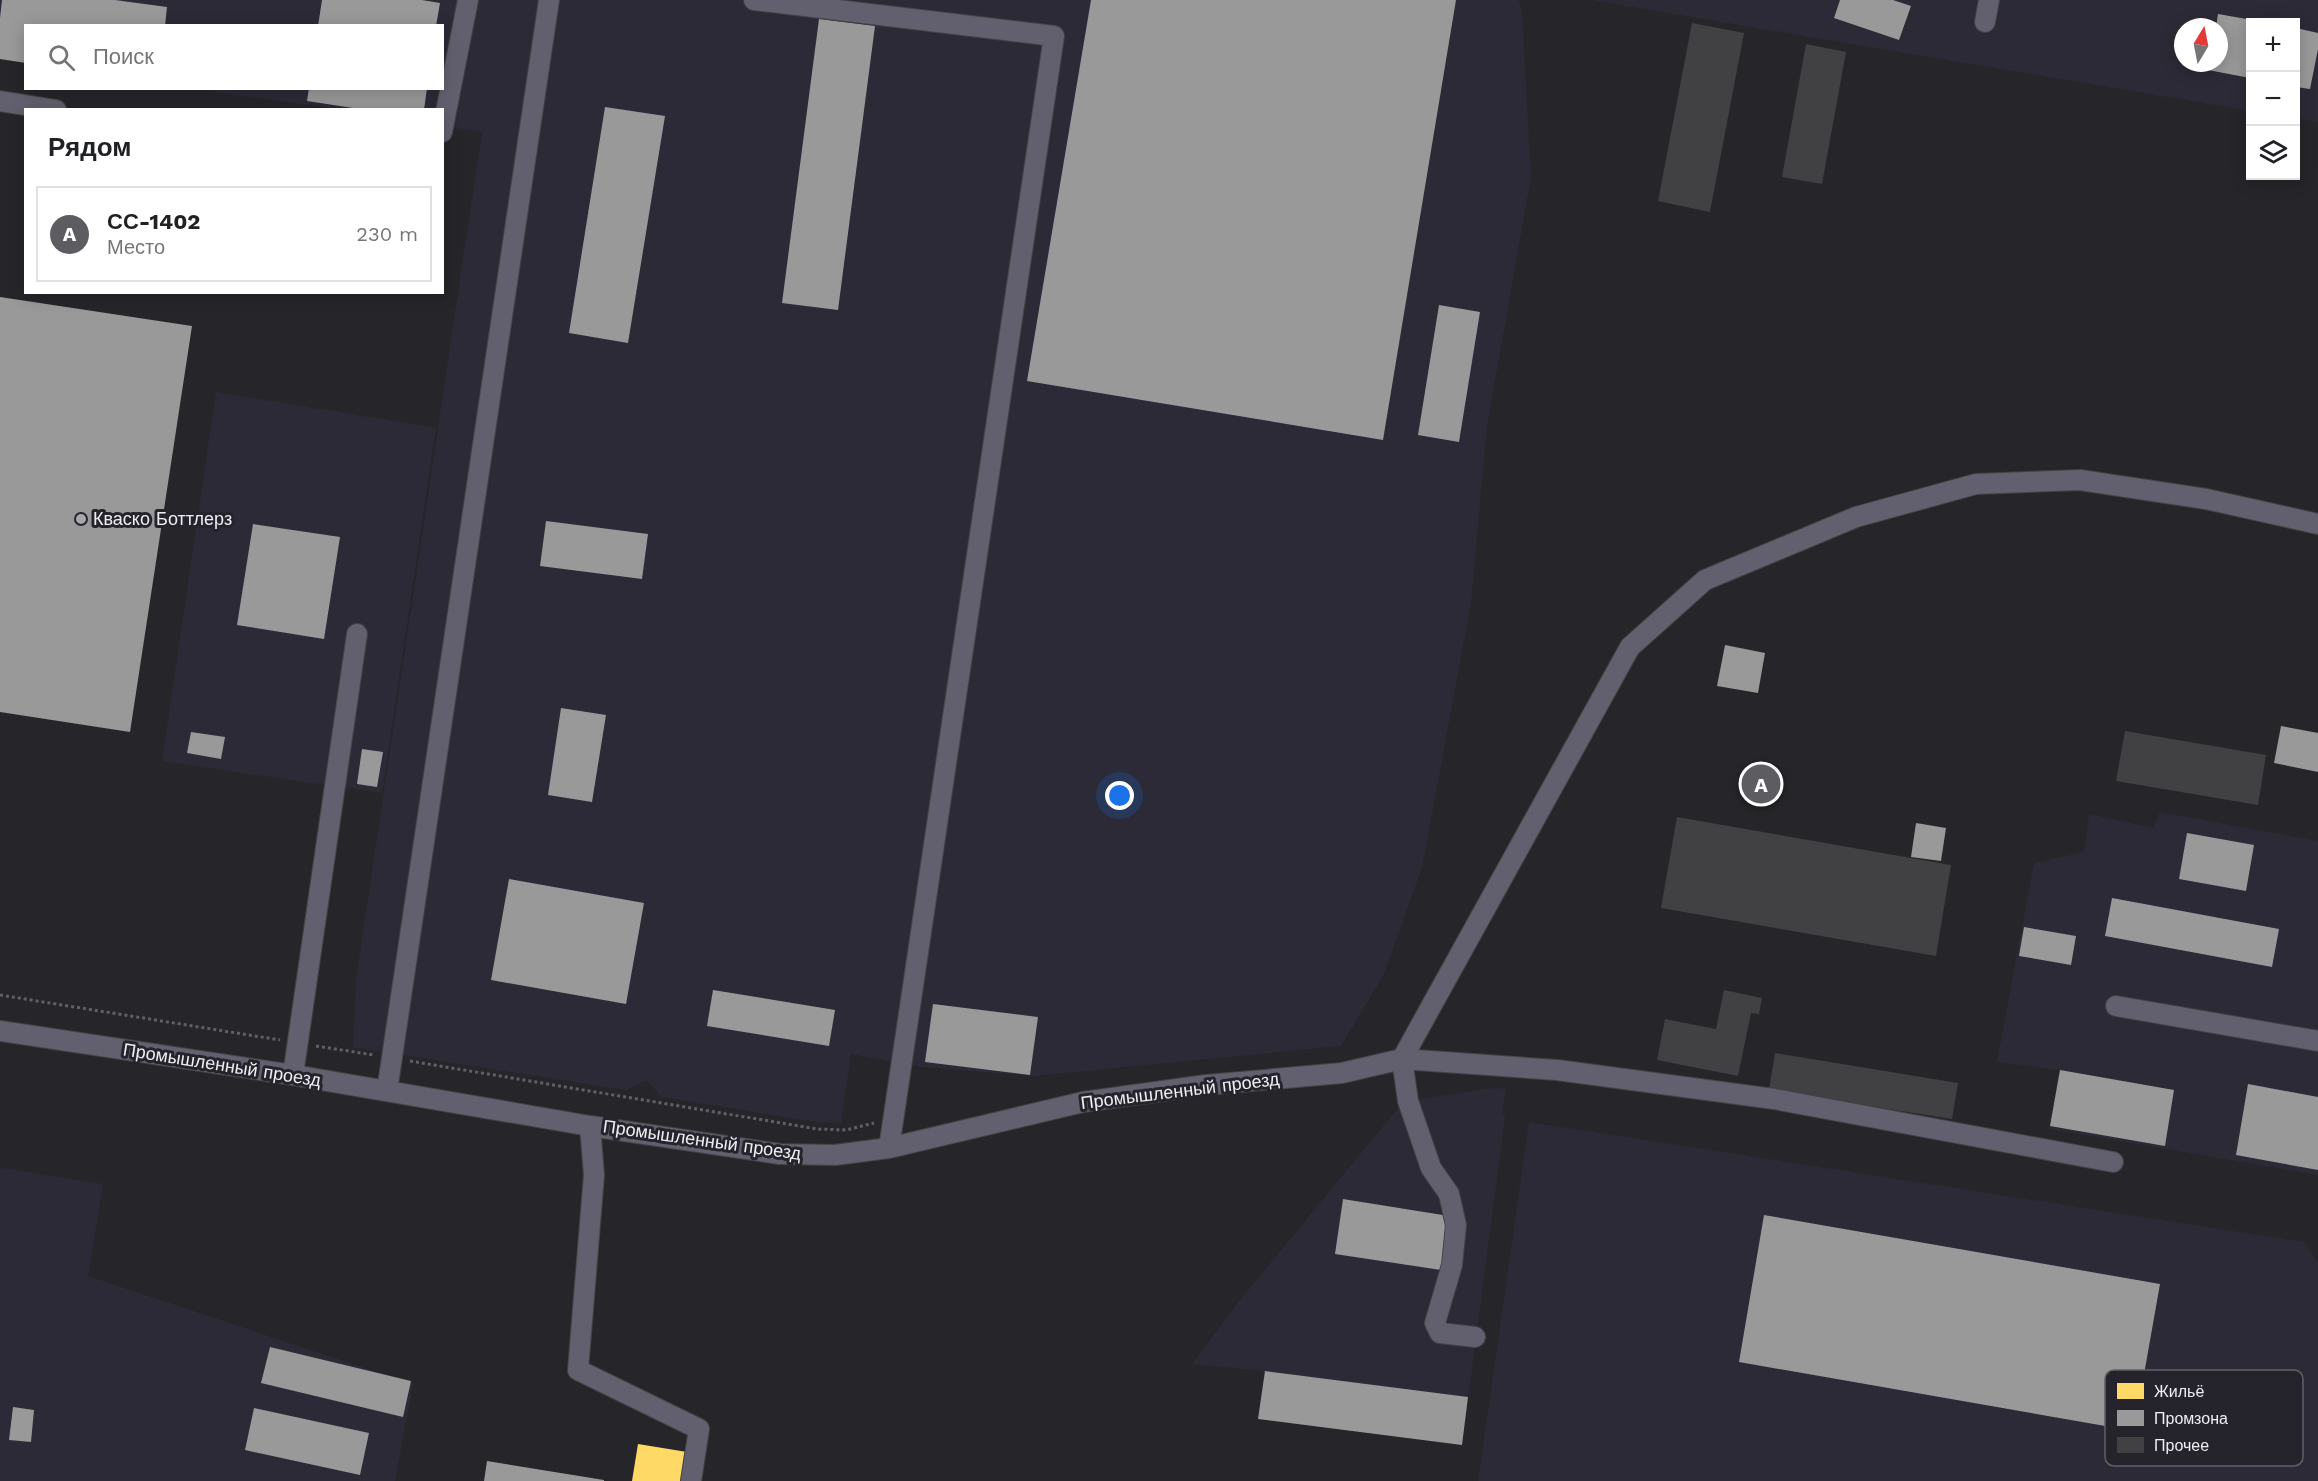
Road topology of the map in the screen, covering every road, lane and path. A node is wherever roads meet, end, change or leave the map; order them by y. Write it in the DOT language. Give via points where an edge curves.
graph roads {
  1 [pos="468,0"];
  2 [pos="549,0"];
  3 [pos="754,0"];
  4 [pos="1989,0"];
  5 [pos="1985,22"];
  6 [pos="0,101"];
  7 [pos="44,108"];
  8 [pos="444,122"];
  9 [pos="2318,524"];
  10 [pos="357,634"];
  11 [pos="0,995"];
  12 [pos="2116,1006"];
  13 [pos="0,1031"];
  14 [pos="2318,1041"];
  15 [pos="298,1042"];
  16 [pos="391,1058"];
  17 [pos="1402,1059"];
  18 [pos="293,1075"];
  19 [pos="387,1091"];
  20 [pos="893,1119"];
  21 [pos="590,1126"];
  22 [pos="889,1148"];
  23 [pos="2114,1162"];
  24 [pos="1475,1337"];
  25 [pos="691,1481"];
  1 -- 8 [label="street"];
  2 -- 16 [label="street"];
  3 -- 20 [label="street" via="1054,36"];
  4 -- 5 [label="street"];
  6 -- 7 [label="street"];
  9 -- 17 [label="street" via="2206,499 2080,480 1976,484 1856,517 1705,580 1630,647"];
  10 -- 15 [label="street"];
  11 -- 15 [label="path"];
  12 -- 14 [label="street"];
  13 -- 18 [label="street, Промышленный проезд"];
  15 -- 16 [label="path"];
  15 -- 18 [label="street"];
  16 -- 19 [label="street"];
  16 -- 20 [label="path" via="817,1129 846,1130"];
  17 -- 22 [label="street, Промышленный проезд" via="1342,1073 1206,1085 1083,1102"];
  17 -- 23 [label="street, Промышленный проезд" via="1557,1070 1774,1099"];
  17 -- 24 [label="street" via="1407,1101 1431,1168 1449,1194 1456,1225 1452,1265 1435,1323 1440,1333"];
  18 -- 19 [label="street, Промышленный проезд"];
  19 -- 21 [label="street, Промышленный проезд"];
  20 -- 22 [label="street"];
  21 -- 22 [label="street, Промышленный проезд" via="780,1154 835,1155"];
  21 -- 25 [label="street" via="594,1175 578,1370 699,1429"];
}
